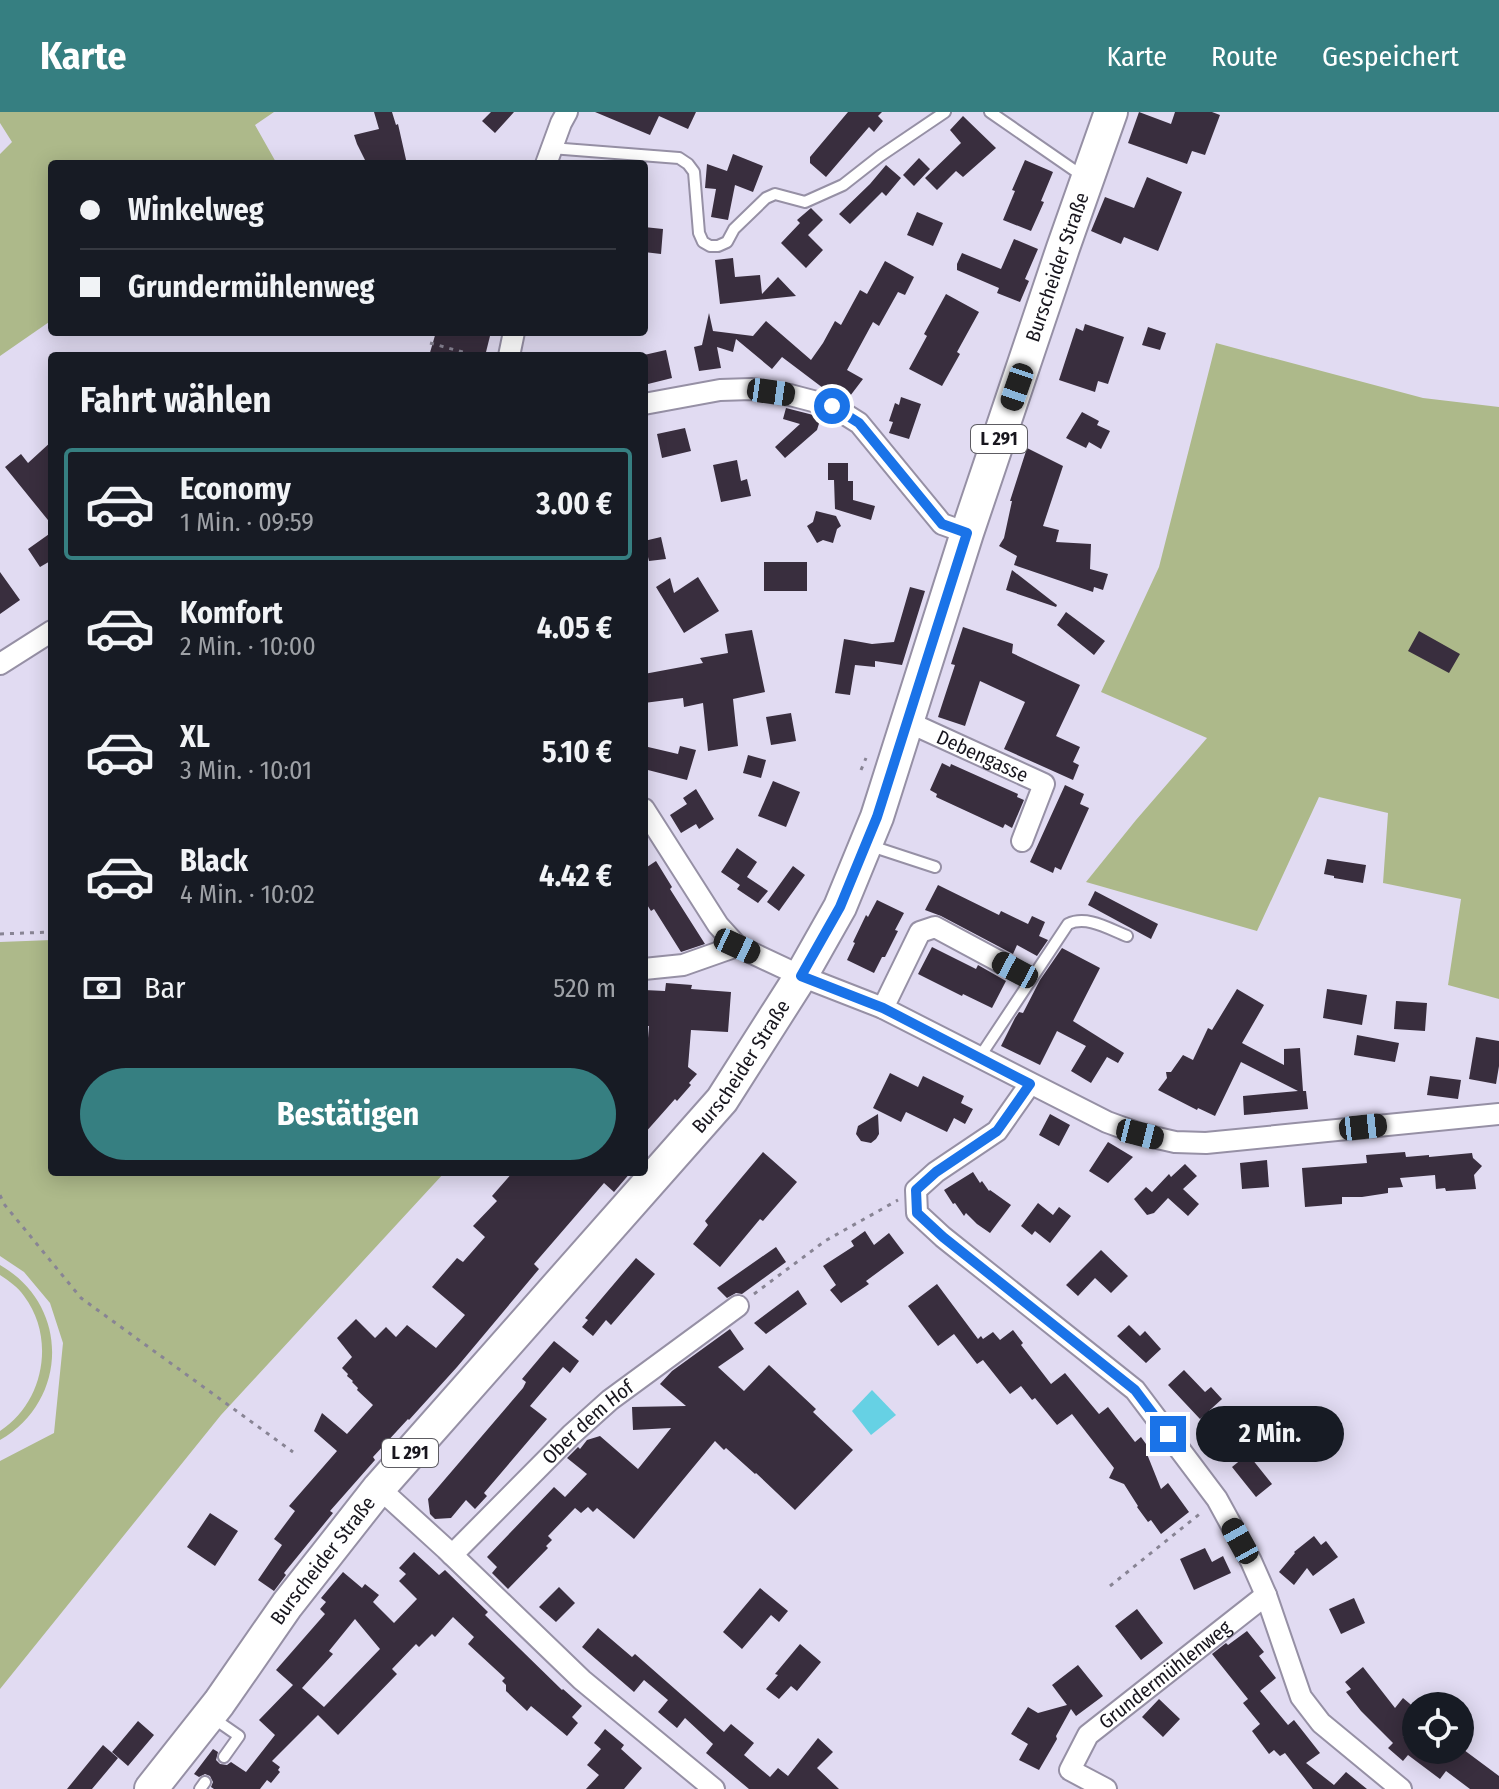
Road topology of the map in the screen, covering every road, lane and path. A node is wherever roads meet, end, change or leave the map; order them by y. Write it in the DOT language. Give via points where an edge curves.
graph roads {
  1 [pos="567,112"];
  2 [pos="945,112"];
  3 [pos="990,112"];
  4 [pos="1111,112"];
  5 [pos="549,156"];
  6 [pos="1087,179"];
  7 [pos="430,343"];
  8 [pos="463,352"];
  9 [pos="648,403"];
  10 [pos="967,533"];
  11 [pos="48,634"];
  12 [pos="0,664"];
  13 [pos="908,722"];
  14 [pos="866,758"];
  15 [pos="861,770"];
  16 [pos="648,815"];
  17 [pos="1022,841"];
  18 [pos="866,844"];
  19 [pos="935,867"];
  20 [pos="48,932"];
  21 [pos="0,934"];
  22 [pos="1127,936"];
  23 [pos="737,946"];
  24 [pos="648,969"];
  25 [pos="1015,970"];
  26 [pos="801,976"];
  27 [pos="883,1008"];
  28 [pos="979,1058"];
  29 [pos="1030,1084"];
  30 [pos="1499,1114"];
  31 [pos="916,1190"];
  32 [pos="0,1195"];
  33 [pos="2,1205"];
  34 [pos="738,1306"];
  35 [pos="293,1452"];
  36 [pos="379,1488"];
  37 [pos="1217,1499"];
  38 [pos="452,1555"];
  39 [pos="1110,1586"];
  40 [pos="1266,1595"];
  41 [pos="209,1715"];
  42 [pos="224,1757"];
  43 [pos="151,1789"];
  44 [pos="714,1789"];
  45 [pos="1106,1789"];
  46 [pos="1401,1789"];
  1 -- 5 [label="street"];
  2 -- 5 [label="lane" via="843,185 805,202 775,194 766,198 718,246 703,242 699,233 694,172 679,158"];
  3 -- 6 [label="lane"];
  4 -- 6 [label="main road, Burscheider Straße / L 291"];
  6 -- 10 [label="main road, Burscheider Straße / L 291"];
  7 -- 8 [label="path"];
  9 -- 10 [label="street" via="752,389 832,406 859,423 942,524"];
  10 -- 13 [label="main road, Burscheider Straße / L 291"];
  11 -- 12 [label="street"];
  13 -- 17 [label="street, Debengasse" via="1044,784"];
  13 -- 18 [label="main road, Burscheider Straße / L 291"];
  14 -- 15 [label="path"];
  16 -- 23 [label="street"];
  18 -- 19 [label="lane"];
  18 -- 26 [label="main road, Burscheider Straße / L 291" via="840,907"];
  20 -- 21 [label="path"];
  22 -- 28 [label="lane" via="1084,920 1068,924"];
  23 -- 24 [label="street" via="683,965"];
  23 -- 26 [label="street"];
  25 -- 27 [label="street" via="935,927 920,932"];
  26 -- 27 [label="street"];
  26 -- 36 [label="main road, Burscheider Straße / L 291" via="722,1100"];
  27 -- 28 [label="street"];
  28 -- 29 [label="street"];
  29 -- 30 [label="street" via="1107,1122 1175,1142"];
  29 -- 31 [label="street" via="997,1131"];
  31 -- 34 [label="path" via="825,1241"];
  31 -- 37 [label="street" via="917,1213 943,1237 1135,1390"];
  32 -- 33 [label="path"];
  33 -- 35 [label="path" via="81,1298"];
  34 -- 38 [label="street, Ober dem Hof" via="610,1400"];
  36 -- 38 [label="street"];
  36 -- 41 [label="main road, Burscheider Straße / L 291"];
  37 -- 39 [label="path"];
  37 -- 40 [label="street"];
  38 -- 44 [label="street" via="582,1680"];
  40 -- 45 [label="street, Grundermühlenweg" via="1088,1735 1070,1770"];
  40 -- 46 [label="street" via="1301,1697 1321,1723"];
  41 -- 42 [label="lane" via="239,1736"];
  41 -- 43 [label="main road, Burscheider Straße / L 291"];
}
